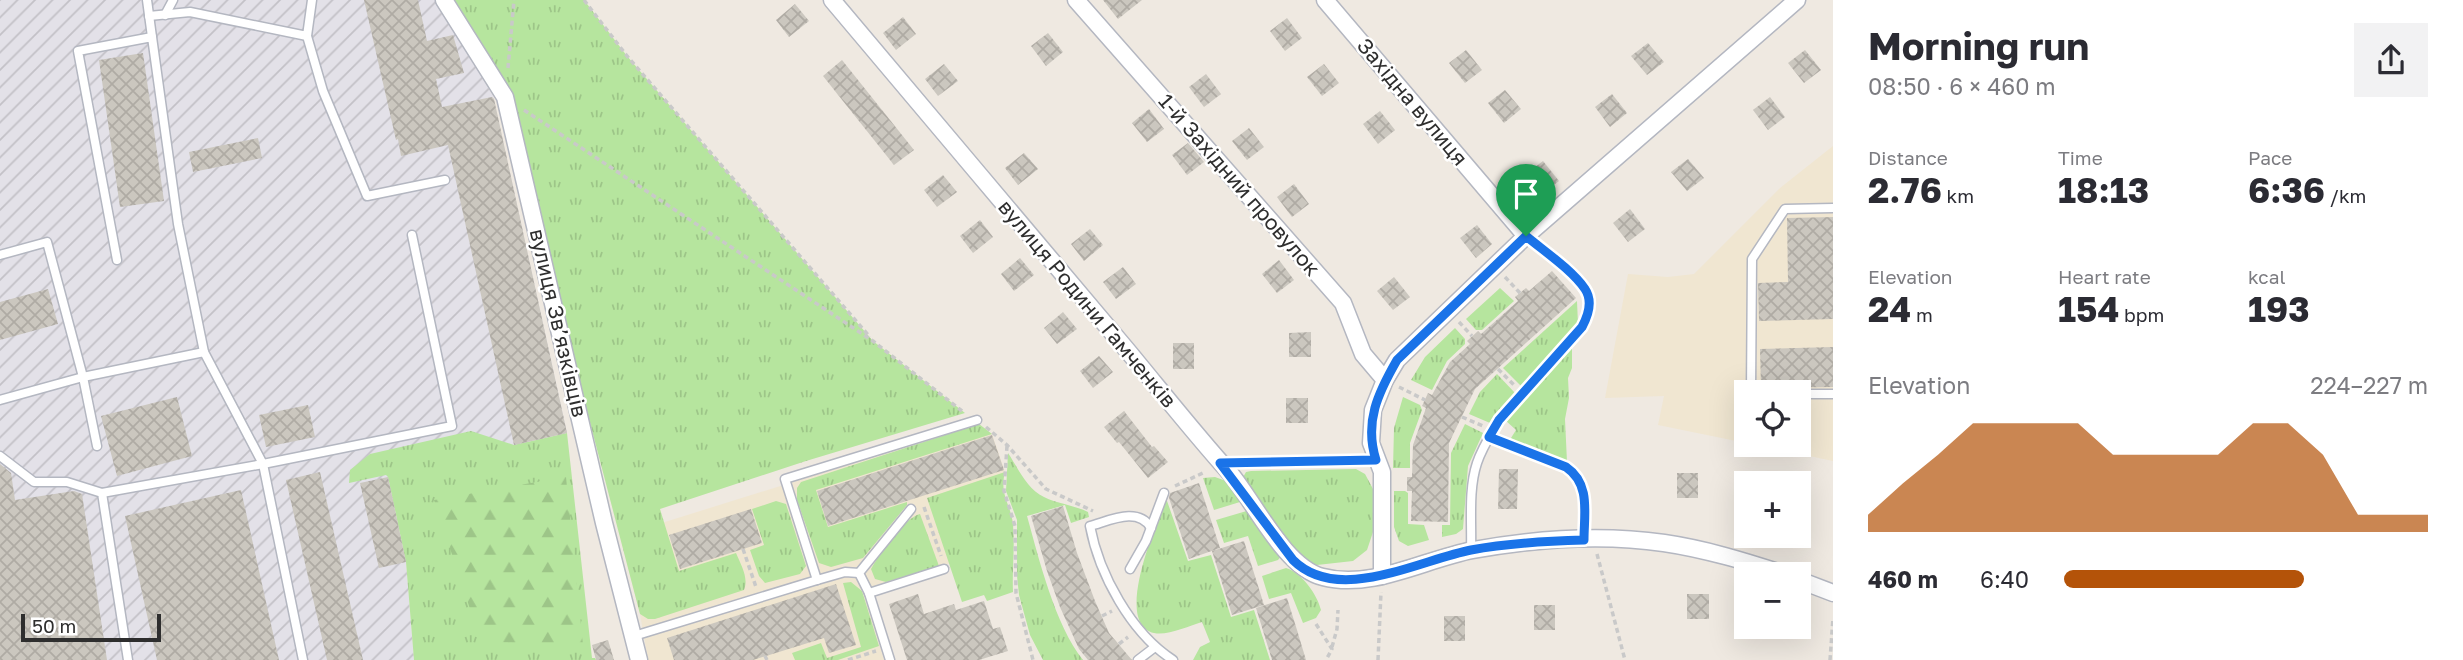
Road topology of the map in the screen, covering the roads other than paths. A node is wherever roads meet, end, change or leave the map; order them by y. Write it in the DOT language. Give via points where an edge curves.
graph roads {
  1 [pos="147,0"];
  2 [pos="173,0"];
  3 [pos="312,0"];
  4 [pos="444,0"];
  5 [pos="832,0"];
  6 [pos="1076,0"];
  7 [pos="1325,0"];
  8 [pos="1797,0"];
  9 [pos="165,15"];
  10 [pos="149,16"];
  11 [pos="307,36"];
  12 [pos="152,37"];
  13 [pos="445,180"];
  14 [pos="1833,208"];
  15 [pos="412,236"];
  16 [pos="1526,236"];
  17 [pos="0,255"];
  18 [pos="117,260"];
  19 [pos="204,352"];
  20 [pos="83,377"];
  21 [pos="1385,380"];
  22 [pos="1751,380"];
  23 [pos="1811,394"];
  24 [pos="1833,394"];
  25 [pos="0,400"];
  26 [pos="977,420"];
  27 [pos="1491,434"];
  28 [pos="97,446"];
  29 [pos="0,456"];
  30 [pos="1376,460"];
  31 [pos="1220,463"];
  32 [pos="263,464"];
  33 [pos="102,493"];
  34 [pos="1164,493"];
  35 [pos="911,509"];
  36 [pos="1151,528"];
  37 [pos="1588,540"];
  38 [pos="1471,550"];
  39 [pos="1746,562"];
  40 [pos="944,569"];
  41 [pos="1130,569"];
  42 [pos="859,573"];
  43 [pos="1382,576"];
  44 [pos="817,580"];
  45 [pos="1811,585"];
  46 [pos="869,593"];
  47 [pos="1833,593"];
  48 [pos="634,636"];
  49 [pos="1155,647"];
  50 [pos="128,660"];
  51 [pos="303,660"];
  52 [pos="639,660"];
  53 [pos="890,660"];
  54 [pos="1138,660"];
  55 [pos="1173,660"];
  1 -- 10 [label="lane"];
  2 -- 9 [label="lane"];
  3 -- 11 [label="lane"];
  4 -- 48 [label="street, вулиця Звʼязківців" via="505,97"];
  5 -- 31 [label="street, вулиця Родини Гамченків"];
  6 -- 21 [label="street, 1-й Західний провулок" via="1343,303 1363,354"];
  7 -- 16 [label="street, Західна вулиця"];
  8 -- 16 [label="street"];
  9 -- 10 [label="lane"];
  9 -- 11 [label="lane" via="190,12"];
  10 -- 12 [label="lane"];
  11 -- 13 [label="lane" via="323,91 367,196"];
  12 -- 18 [label="lane" via="78,51"];
  12 -- 19 [label="lane" via="178,224"];
  14 -- 22 [label="lane" via="1785,209 1752,259"];
  15 -- 32 [label="lane" via="452,426"];
  16 -- 21 [label="street" via="1397,360"];
  16 -- 27 [label="lane" via="1586,290 1589,308 1582,327"];
  17 -- 20 [label="lane" via="47,242"];
  19 -- 20 [label="lane"];
  19 -- 32 [label="lane"];
  20 -- 25 [label="lane"];
  20 -- 28 [label="lane"];
  21 -- 30 [label="street" via="1373,410 1371,443"];
  23 -- 24 [label="lane"];
  26 -- 44 [label="lane" via="785,479"];
  27 -- 37 [label="lane" via="1575,473 1581,480"];
  27 -- 38 [label="lane" via="1473,477"];
  29 -- 33 [label="lane" via="34,482 67,482"];
  30 -- 31 [label="lane"];
  30 -- 43 [label="street" via="1382,472"];
  31 -- 43 [label="street, вулиця Родини Гамченків" via="1298,565 1323,578"];
  32 -- 33 [label="lane"];
  32 -- 51 [label="lane"];
  33 -- 50 [label="lane"];
  34 -- 36 [label="lane"];
  35 -- 42 [label="lane"];
  36 -- 41 [label="lane"];
  36 -- 49 [label="lane" via="1135,516 1090,526 1098,558 1133,624"];
  37 -- 38 [label="street, вулиця Родини Гамченків"];
  37 -- 39 [label="street, вулиця Родини Гамченків" via="1666,543"];
  38 -- 43 [label="street, вулиця Родини Гамченків"];
  40 -- 46 [label="lane"];
  42 -- 44 [label="lane"];
  42 -- 46 [label="lane"];
  44 -- 48 [label="lane"];
  45 -- 47 [label="street"];
  46 -- 53 [label="lane"];
  48 -- 52 [label="street, вулиця Звʼязківців"];
  49 -- 54 [label="lane"];
  49 -- 55 [label="lane"];
}
